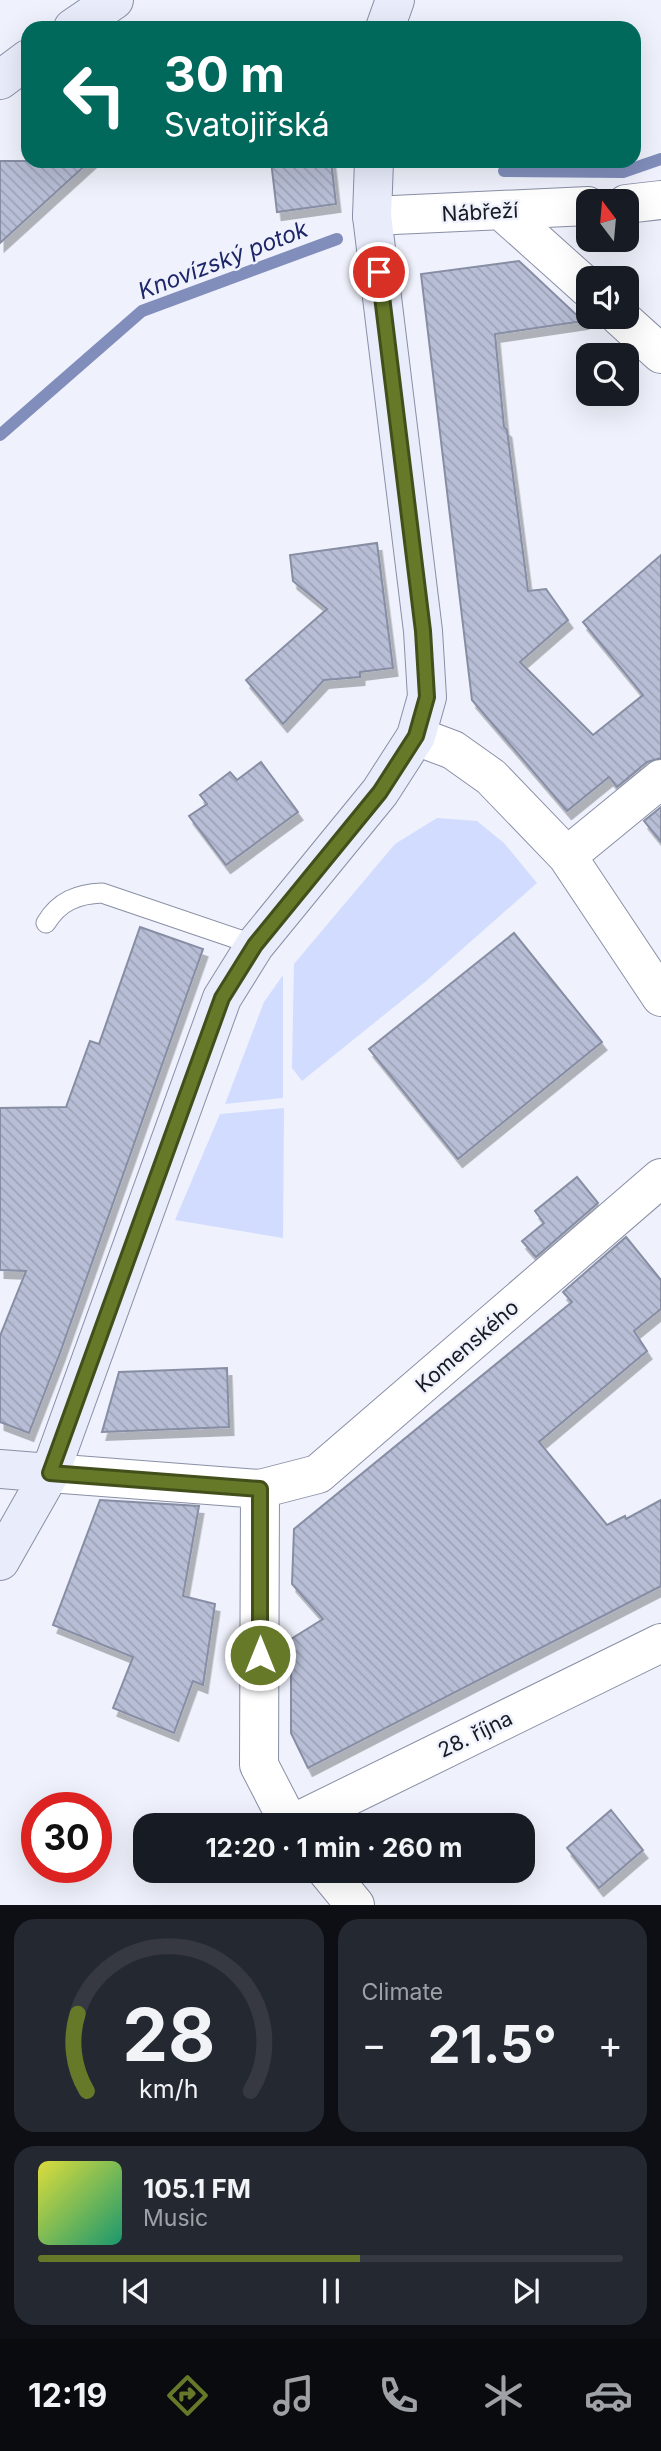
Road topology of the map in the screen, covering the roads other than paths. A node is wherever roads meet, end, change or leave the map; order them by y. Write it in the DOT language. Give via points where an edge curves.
graph roads {
  1 [pos="114,0"];
  2 [pos="395,0"];
  3 [pos="83,21"];
  4 [pos="388,21"];
  5 [pos="21,64"];
  6 [pos="0,80"];
  7 [pos="374,168"];
  8 [pos="661,200"];
  9 [pos="639,203"];
  10 [pos="576,207"];
  11 [pos="502,211"];
  12 [pos="372,216"];
  13 [pos="576,277"];
  14 [pos="633,329"];
  15 [pos="661,354"];
  16 [pos="416,736"];
  17 [pos="661,779"];
  18 [pos="566,856"];
  19 [pos="46,923"];
  20 [pos="255,945"];
  21 [pos="661,997"];
  22 [pos="661,1178"];
  23 [pos="0,1469"];
  24 [pos="50,1473"];
  25 [pos="260,1489"];
  26 [pos="0,1561"];
  27 [pos="661,1644"];
  28 [pos="284,1813"];
  29 [pos="315,1813"];
  30 [pos="337,1883"];
  31 [pos="355,1905"];
  1 -- 3 [label="street"];
  2 -- 4 [label="street"];
  5 -- 6 [label="street"];
  7 -- 12 [label="street"];
  8 -- 9 [label="street"];
  10 -- 11 [label="street, Nábřeží"];
  11 -- 12 [label="street, Nábřeží"];
  11 -- 13 [label="street"];
  12 -- 16 [label="street" via="423,631 427,697"];
  14 -- 15 [label="street"];
  16 -- 18 [label="street" via="453,750 491,778"];
  16 -- 20 [label="street" via="380,792"];
  17 -- 18 [label="street"];
  18 -- 21 [label="street"];
  19 -- 20 [label="lane" via="62,904 82,894 103,893"];
  20 -- 24 [label="street" via="222,998"];
  22 -- 25 [label="street, Komenského" via="318,1474"];
  23 -- 24 [label="street"];
  24 -- 25 [label="street, Komenského"];
  24 -- 26 [label="street"];
  25 -- 28 [label="street" via="260,1765"];
  27 -- 29 [label="street, 28. října"];
  30 -- 31 [label="street"];
}
